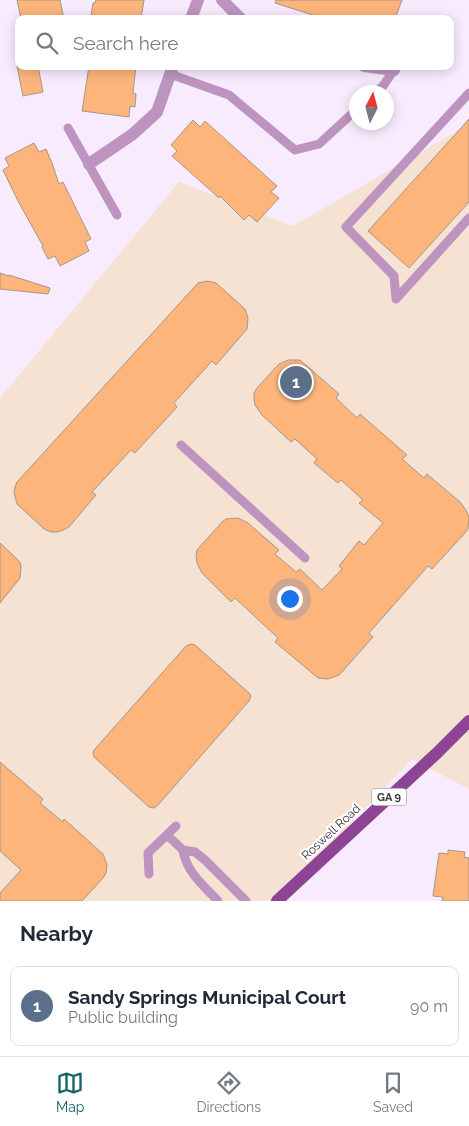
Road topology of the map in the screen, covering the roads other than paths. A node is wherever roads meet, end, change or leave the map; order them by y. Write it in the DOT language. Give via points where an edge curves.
graph roads {
  1 [pos="198,0"];
  2 [pos="222,0"];
  3 [pos="192,15"];
  4 [pos="237,15"];
  5 [pos="172,70"];
  6 [pos="394,70"];
  7 [pos="384,85"];
  8 [pos="469,93"];
  9 [pos="349,116"];
  10 [pos="68,128"];
  11 [pos="89,164"];
  12 [pos="117,215"];
  13 [pos="469,218"];
  14 [pos="181,445"];
  15 [pos="306,558"];
  16 [pos="469,721"];
  17 [pos="176,826"];
  18 [pos="167,835"];
  19 [pos="183,850"];
  20 [pos="149,874"];
  21 [pos="218,901"];
  22 [pos="246,901"];
  23 [pos="277,901"];
  1 -- 3 [label="street"];
  2 -- 4 [label="street"];
  5 -- 9 [label="lane" via="228,95 295,150 318,144"];
  5 -- 11 [label="street" via="157,112 133,134"];
  6 -- 7 [label="lane"];
  8 -- 13 [label="lane" via="346,227 394,276 396,299"];
  10 -- 11 [label="lane"];
  11 -- 12 [label="lane"];
  14 -- 15 [label="lane"];
  16 -- 23 [label="main road, Roswell Road / GA 9"];
  17 -- 18 [label="lane"];
  18 -- 19 [label="lane"];
  18 -- 20 [label="lane" via="148,853"];
  19 -- 21 [label="lane" via="191,872"];
  19 -- 22 [label="lane" via="195,852 205,860"];
}
